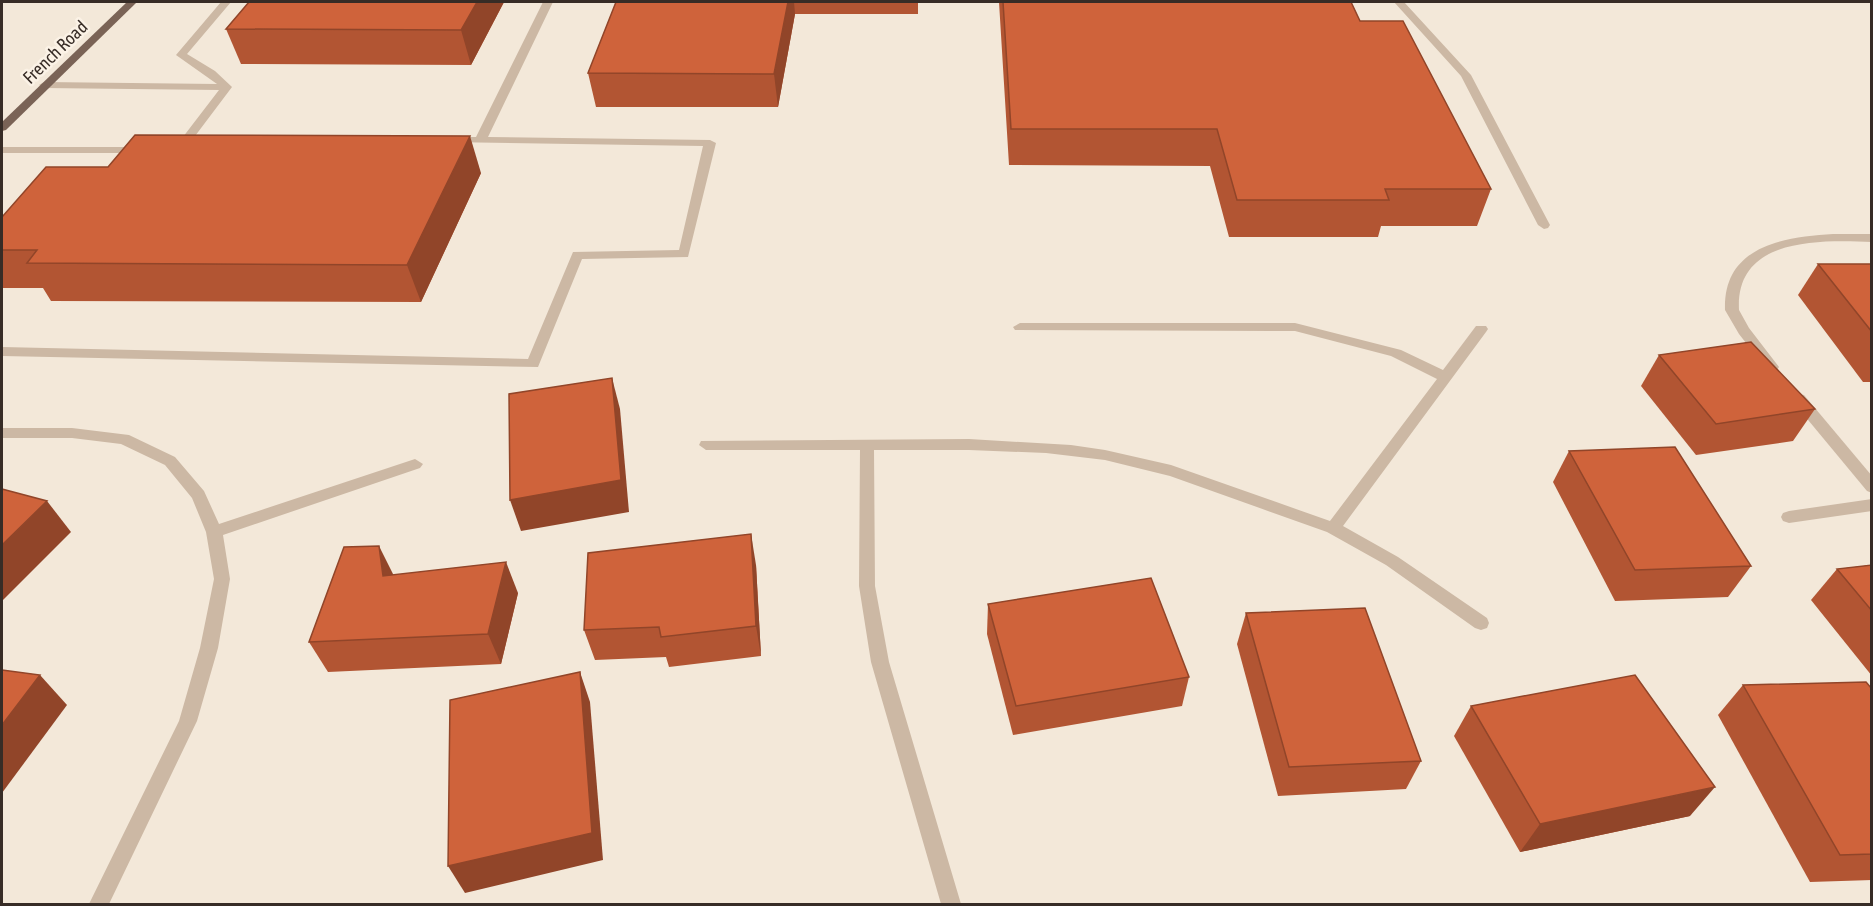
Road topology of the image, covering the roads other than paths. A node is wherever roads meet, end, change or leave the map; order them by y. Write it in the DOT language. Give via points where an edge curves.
graph roads {
  1 [pos="132,2"];
  2 [pos="226,2"];
  3 [pos="548,2"];
  4 [pos="1399,2"];
  5 [pos="44,85"];
  6 [pos="227,87"];
  7 [pos="2,128"];
  8 [pos="482,139"];
  9 [pos="435,141"];
  10 [pos="2,150"];
  11 [pos="1544,225"];
  12 [pos="1872,237"];
  13 [pos="1020,327"];
  14 [pos="1481,329"];
  15 [pos="2,352"];
  16 [pos="1445,377"];
  17 [pos="2,433"];
  18 [pos="706,445"];
  19 [pos="867,445"];
  20 [pos="415,464"];
  21 [pos="1872,487"];
  22 [pos="1872,505"];
  23 [pos="1789,517"];
  24 [pos="1333,528"];
  25 [pos="214,531"];
  26 [pos="1481,623"];
  27 [pos="99,904"];
  28 [pos="951,904"];
  1 -- 5 [label="main road, French Road"];
  2 -- 6 [label="street" via="181,55"];
  3 -- 8 [label="street"];
  4 -- 11 [label="street" via="1466,75"];
  5 -- 6 [label="street"];
  5 -- 7 [label="main road, French Road"];
  6 -- 10 [label="street" via="176,150"];
  8 -- 9 [label="street"];
  8 -- 15 [label="street" via="710,143 684,254 577,255 534,364"];
  12 -- 21 [label="street" via="1782,244 1750,256 1734,279 1732,310 1756,347"];
  13 -- 16 [label="street" via="1295,327 1396,353"];
  14 -- 16 [label="street"];
  16 -- 24 [label="street"];
  17 -- 25 [label="street" via="72,433 124,439 170,461 199,495"];
  18 -- 19 [label="street"];
  19 -- 24 [label="street" via="1073,450 1196,478"];
  19 -- 28 [label="street" via="867,586 880,662"];
  20 -- 25 [label="street"];
  22 -- 23 [label="street"];
  24 -- 26 [label="street" via="1392,561"];
  25 -- 27 [label="street" via="222,579 210,648 188,721"];
}
